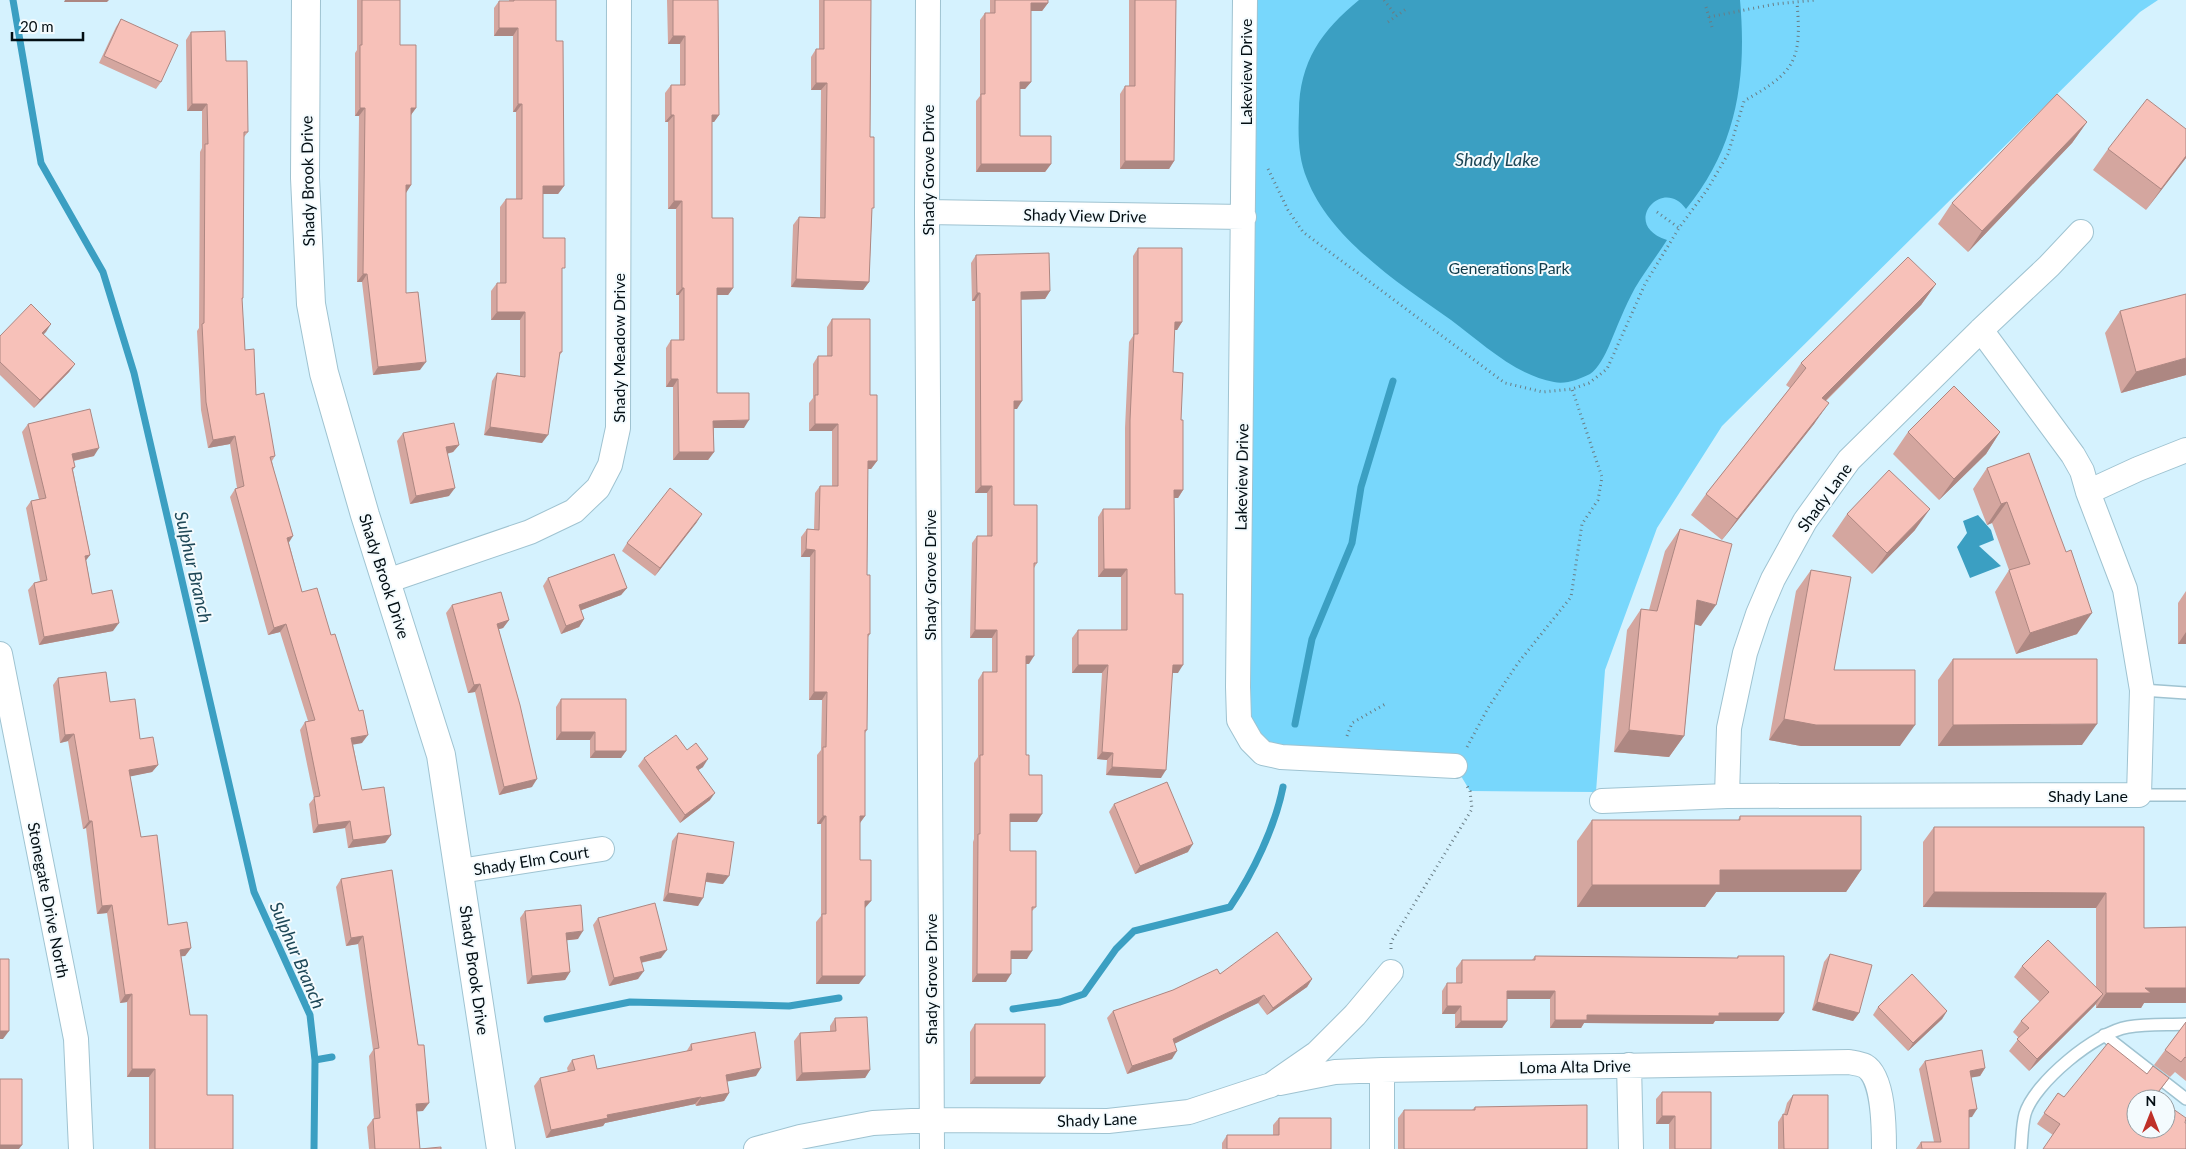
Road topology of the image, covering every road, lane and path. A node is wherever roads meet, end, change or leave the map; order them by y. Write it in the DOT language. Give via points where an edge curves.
graph roads {
  1 [pos="306,0"];
  2 [pos="619,0"];
  3 [pos="928,0"];
  4 [pos="1245,0"];
  5 [pos="1384,0"];
  6 [pos="1816,0"];
  7 [pos="1797,3"];
  8 [pos="1706,7"];
  9 [pos="1406,9"];
  10 [pos="1396,16"];
  11 [pos="1709,17"];
  12 [pos="1388,22"];
  13 [pos="1712,27"];
  14 [pos="1265,163"];
  15 [pos="927,212"];
  16 [pos="1658,212"];
  17 [pos="1244,217"];
  18 [pos="1679,228"];
  19 [pos="2081,232"];
  20 [pos="1981,330"];
  21 [pos="1572,389"];
  22 [pos="2186,450"];
  23 [pos="2088,492"];
  24 [pos="387,581"];
  25 [pos="0,654"];
  26 [pos="2142,690"];
  27 [pos="2186,693"];
  28 [pos="1387,703"];
  29 [pos="8,738"];
  30 [pos="1344,744"];
  31 [pos="1455,766"];
  32 [pos="2139,795"];
  33 [pos="2186,795"];
  34 [pos="1727,796"];
  35 [pos="1602,801"];
  36 [pos="602,849"];
  37 [pos="460,871"];
  38 [pos="1391,972"];
  39 [pos="2186,1024"];
  40 [pos="2104,1035"];
  41 [pos="1629,1065"];
  42 [pos="1382,1070"];
  43 [pos="1271,1085"];
  44 [pos="2186,1099"];
  45 [pos="931,1120"];
  46 [pos="81,1149"];
  47 [pos="501,1149"];
  48 [pos="756,1149"];
  49 [pos="932,1149"];
  50 [pos="1382,1149"];
  51 [pos="1631,1149"];
  52 [pos="1884,1149"];
  53 [pos="2021,1149"];
  1 -- 24 [label="street, Shady Brook Drive" via="305,178 311,304 324,373"];
  2 -- 24 [label="street, Shady Meadow Drive" via="618,428 610,465 598,488 574,512 530,532"];
  3 -- 15 [label="street, Shady Grove Drive"];
  4 -- 17 [label="street, Lakeview Drive"];
  5 -- 10 [label="path"];
  6 -- 7 [label="path"];
  7 -- 11 [label="path"];
  7 -- 18 [label="path" via="1798,50 1788,70 1770,87 1744,102 1728,154"];
  8 -- 11 [label="path"];
  9 -- 10 [label="path"];
  10 -- 12 [label="path"];
  11 -- 13 [label="path"];
  14 -- 21 [label="path" via="1288,210 1303,232 1505,383 1543,392"];
  15 -- 17 [label="street, Shady View Drive"];
  15 -- 45 [label="street, Shady Grove Drive"];
  16 -- 18 [label="path"];
  17 -- 31 [label="street, Lakeview Drive" via="1239,720 1251,740 1264,753 1281,757"];
  18 -- 21 [label="path" via="1645,284 1607,369 1589,383"];
  19 -- 20 [label="street, Shady Lane" via="2050,266"];
  20 -- 23 [label="street, Shady Lane" via="2074,455"];
  20 -- 34 [label="street, Shady Lane" via="1850,460 1818,500 1789,547 1758,614 1736,691 1729,728"];
  21 -- 31 [label="path" via="1602,477 1598,500 1582,524 1571,597 1518,663"];
  22 -- 23 [label="street"];
  23 -- 26 [label="street, Shady Lane" via="2125,589"];
  24 -- 37 [label="street, Shady Brook Drive" via="442,755"];
  25 -- 29 [label="street, Stonegate Drive North"];
  26 -- 27 [label="lane"];
  26 -- 32 [label="street, Shady Lane"];
  28 -- 30 [label="path" via="1352,723"];
  29 -- 46 [label="street, Stonegate Drive North" via="76,1039"];
  31 -- 38 [label="path" via="1470,791 1472,809 1391,942"];
  32 -- 33 [label="lane"];
  32 -- 34 [label="street, Shady Lane"];
  34 -- 35 [label="street, Shady Lane"];
  36 -- 37 [label="street, Shady Elm Court"];
  37 -- 47 [label="street, Shady Brook Drive"];
  38 -- 43 [label="street, Shady Lane" via="1317,1053"];
  39 -- 40 [label="lane" via="2127,1027"];
  40 -- 44 [label="lane"];
  40 -- 53 [label="lane" via="2080,1051 2043,1086 2025,1114"];
  41 -- 42 [label="street, Loma Alta Drive"];
  41 -- 51 [label="street"];
  41 -- 52 [label="street, Loma Alta Drive" via="1850,1062 1865,1066 1875,1077 1884,1118"];
  42 -- 43 [label="street, Loma Alta Drive" via="1335,1072"];
  42 -- 50 [label="street"];
  43 -- 45 [label="street, Shady Lane" via="1189,1112 1108,1121"];
  45 -- 48 [label="street, Shady Lane" via="873,1122"];
  45 -- 49 [label="street, Shady Grove Drive"];
}
